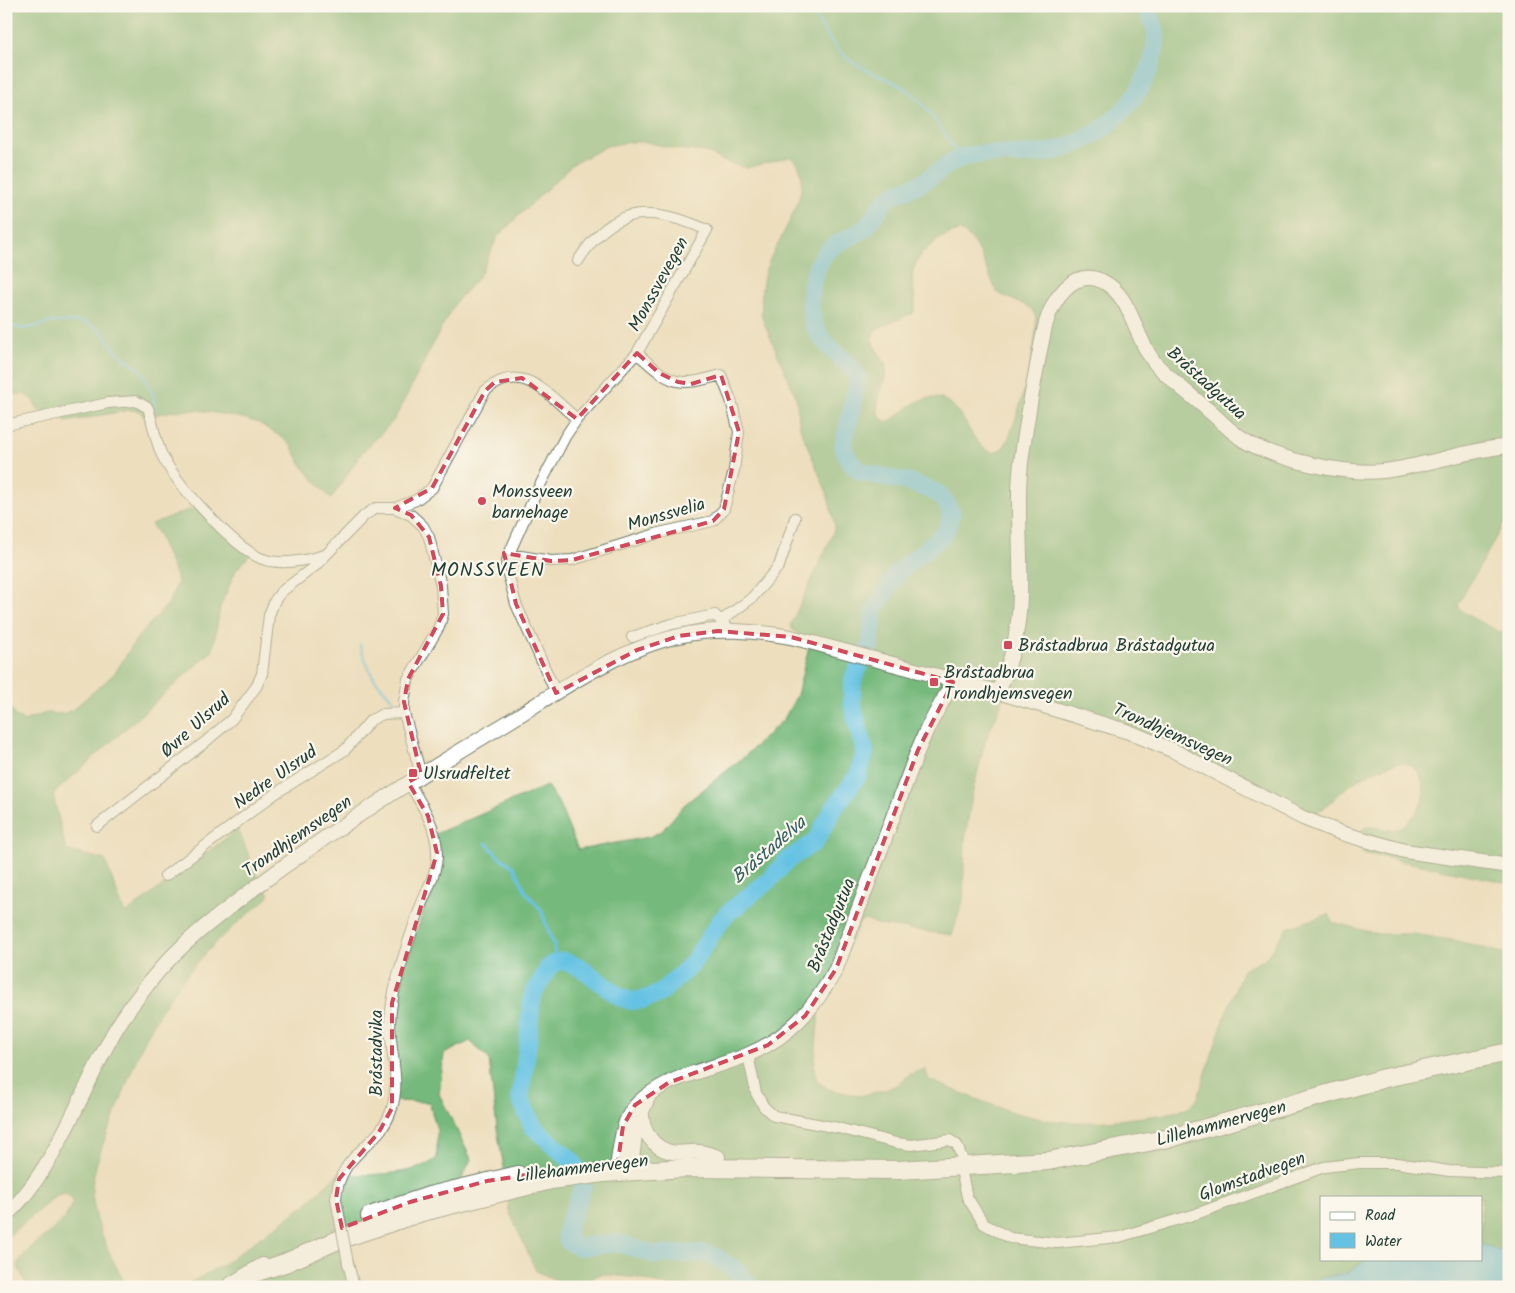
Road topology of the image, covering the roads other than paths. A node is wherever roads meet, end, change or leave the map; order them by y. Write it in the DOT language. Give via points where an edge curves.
graph roads {
  1 [pos="578,260"];
  2 [pos="637,354"];
  3 [pos="721,375"];
  4 [pos="578,419"];
  5 [pos="6,425"];
  6 [pos="1509,446"];
  7 [pos="395,508"];
  8 [pos="795,518"];
  9 [pos="327,554"];
  10 [pos="509,554"];
  11 [pos="725,626"];
  12 [pos="632,637"];
  13 [pos="953,682"];
  14 [pos="998,692"];
  15 [pos="556,693"];
  16 [pos="404,712"];
  17 [pos="414,778"];
  18 [pos="97,826"];
  19 [pos="1509,866"];
  20 [pos="165,876"];
  21 [pos="1509,1052"];
  22 [pos="748,1055"];
  23 [pos="649,1095"];
  24 [pos="642,1113"];
  25 [pos="718,1157"];
  26 [pos="962,1158"];
  27 [pos="616,1166"];
  28 [pos="929,1166"];
  29 [pos="1509,1173"];
  30 [pos="962,1174"];
  31 [pos="6,1214"];
  32 [pos="230,1287"];
  33 [pos="354,1287"];
  1 -- 2 [label="street, Monssvevegen" via="598,235 636,214 661,213 707,230"];
  2 -- 3 [label="street, Monssvevegen" via="659,373 678,382 692,384"];
  2 -- 4 [label="street, Monssvevegen"];
  3 -- 10 [label="street, Monssvelia" via="739,432 724,509 713,521 658,533 572,560 551,561"];
  4 -- 7 [label="street, Øvre Ulsrud" via="522,378 510,377 496,382 485,391 432,488 425,495"];
  4 -- 10 [label="street, Monssvevegen" via="536,493"];
  5 -- 9 [label="street" via="70,410 136,401 148,408 161,453 181,482 214,520 247,550 273,561 309,560"];
  6 -- 14 [label="main road, Bråstadgutua" via="1381,471 1329,466 1267,450 1245,440 1157,364 1138,338 1128,308 1112,287 1092,278 1071,284 1051,305 1023,443 1019,495 1022,592 1017,634 1008,670"];
  7 -- 9 [label="street, Øvre Ulsrud" via="376,508 365,515"];
  7 -- 16 [label="street" via="423,526 429,537 441,586 443,614 439,627 408,679"];
  8 -- 11 [label="street" via="779,566"];
  9 -- 18 [label="street, Øvre Ulsrud" via="281,592 273,603 262,674 232,719"];
  10 -- 15 [label="street, Monssvevegen" via="506,566 516,604"];
  11 -- 12 [label="street, Trondhjemsvegen" via="715,615"];
  11 -- 13 [label="main road, Trondhjemsvegen" via="819,643"];
  11 -- 15 [label="main road, Trondhjemsvegen" via="637,650"];
  13 -- 14 [label="main road, Trondhjemsvegen"];
  13 -- 22 [label="main road, Bråstadgutua" via="918,750 836,969 821,997 805,1016 768,1045"];
  14 -- 19 [label="main road, Trondhjemsvegen" via="1139,736 1224,775 1303,818 1340,833 1405,851"];
  15 -- 17 [label="main road, Trondhjemsvegen"];
  16 -- 17 [label="street, Bråstadvika"];
  16 -- 20 [label="street, Nedre Ulsrud" via="383,714 371,720 345,750 276,793"];
  17 -- 31 [label="main road, Trondhjemsvegen" via="304,851 235,903 154,976 114,1033 52,1154 26,1193"];
  17 -- 33 [label="street, Bråstadvika, bridge" via="433,827 437,853 435,869 414,925 392,1003 392,1108 379,1132 341,1172 336,1199"];
  21 -- 28 [label="highway, Lillehammervegen" via="1385,1078 1130,1147 1048,1161"];
  22 -- 23 [label="main road, Bråstadgutua" via="675,1079"];
  22 -- 26 [label="street" via="756,1093 774,1116 896,1143 911,1145 950,1140 957,1145"];
  23 -- 24 [label="main road"];
  23 -- 27 [label="main road, Bråstadgutua" via="634,1105 623,1126"];
  24 -- 25 [label="main road" via="648,1137 664,1150 699,1152"];
  24 -- 27 [label="main road"];
  25 -- 27 [label="highway, Lillehammervegen"];
  25 -- 28 [label="highway, Lillehammervegen" via="896,1162"];
  27 -- 28 [label="highway, Lillehammervegen" via="898,1170"];
  27 -- 32 [label="highway, Lillehammervegen" via="527,1179 382,1225 254,1274"];
  29 -- 30 [label="street, Glomstadvegen" via="1449,1171 1398,1164 1340,1164 1294,1176 1196,1214 1119,1238 1057,1243 1010,1238 984,1224 967,1197"];
}
